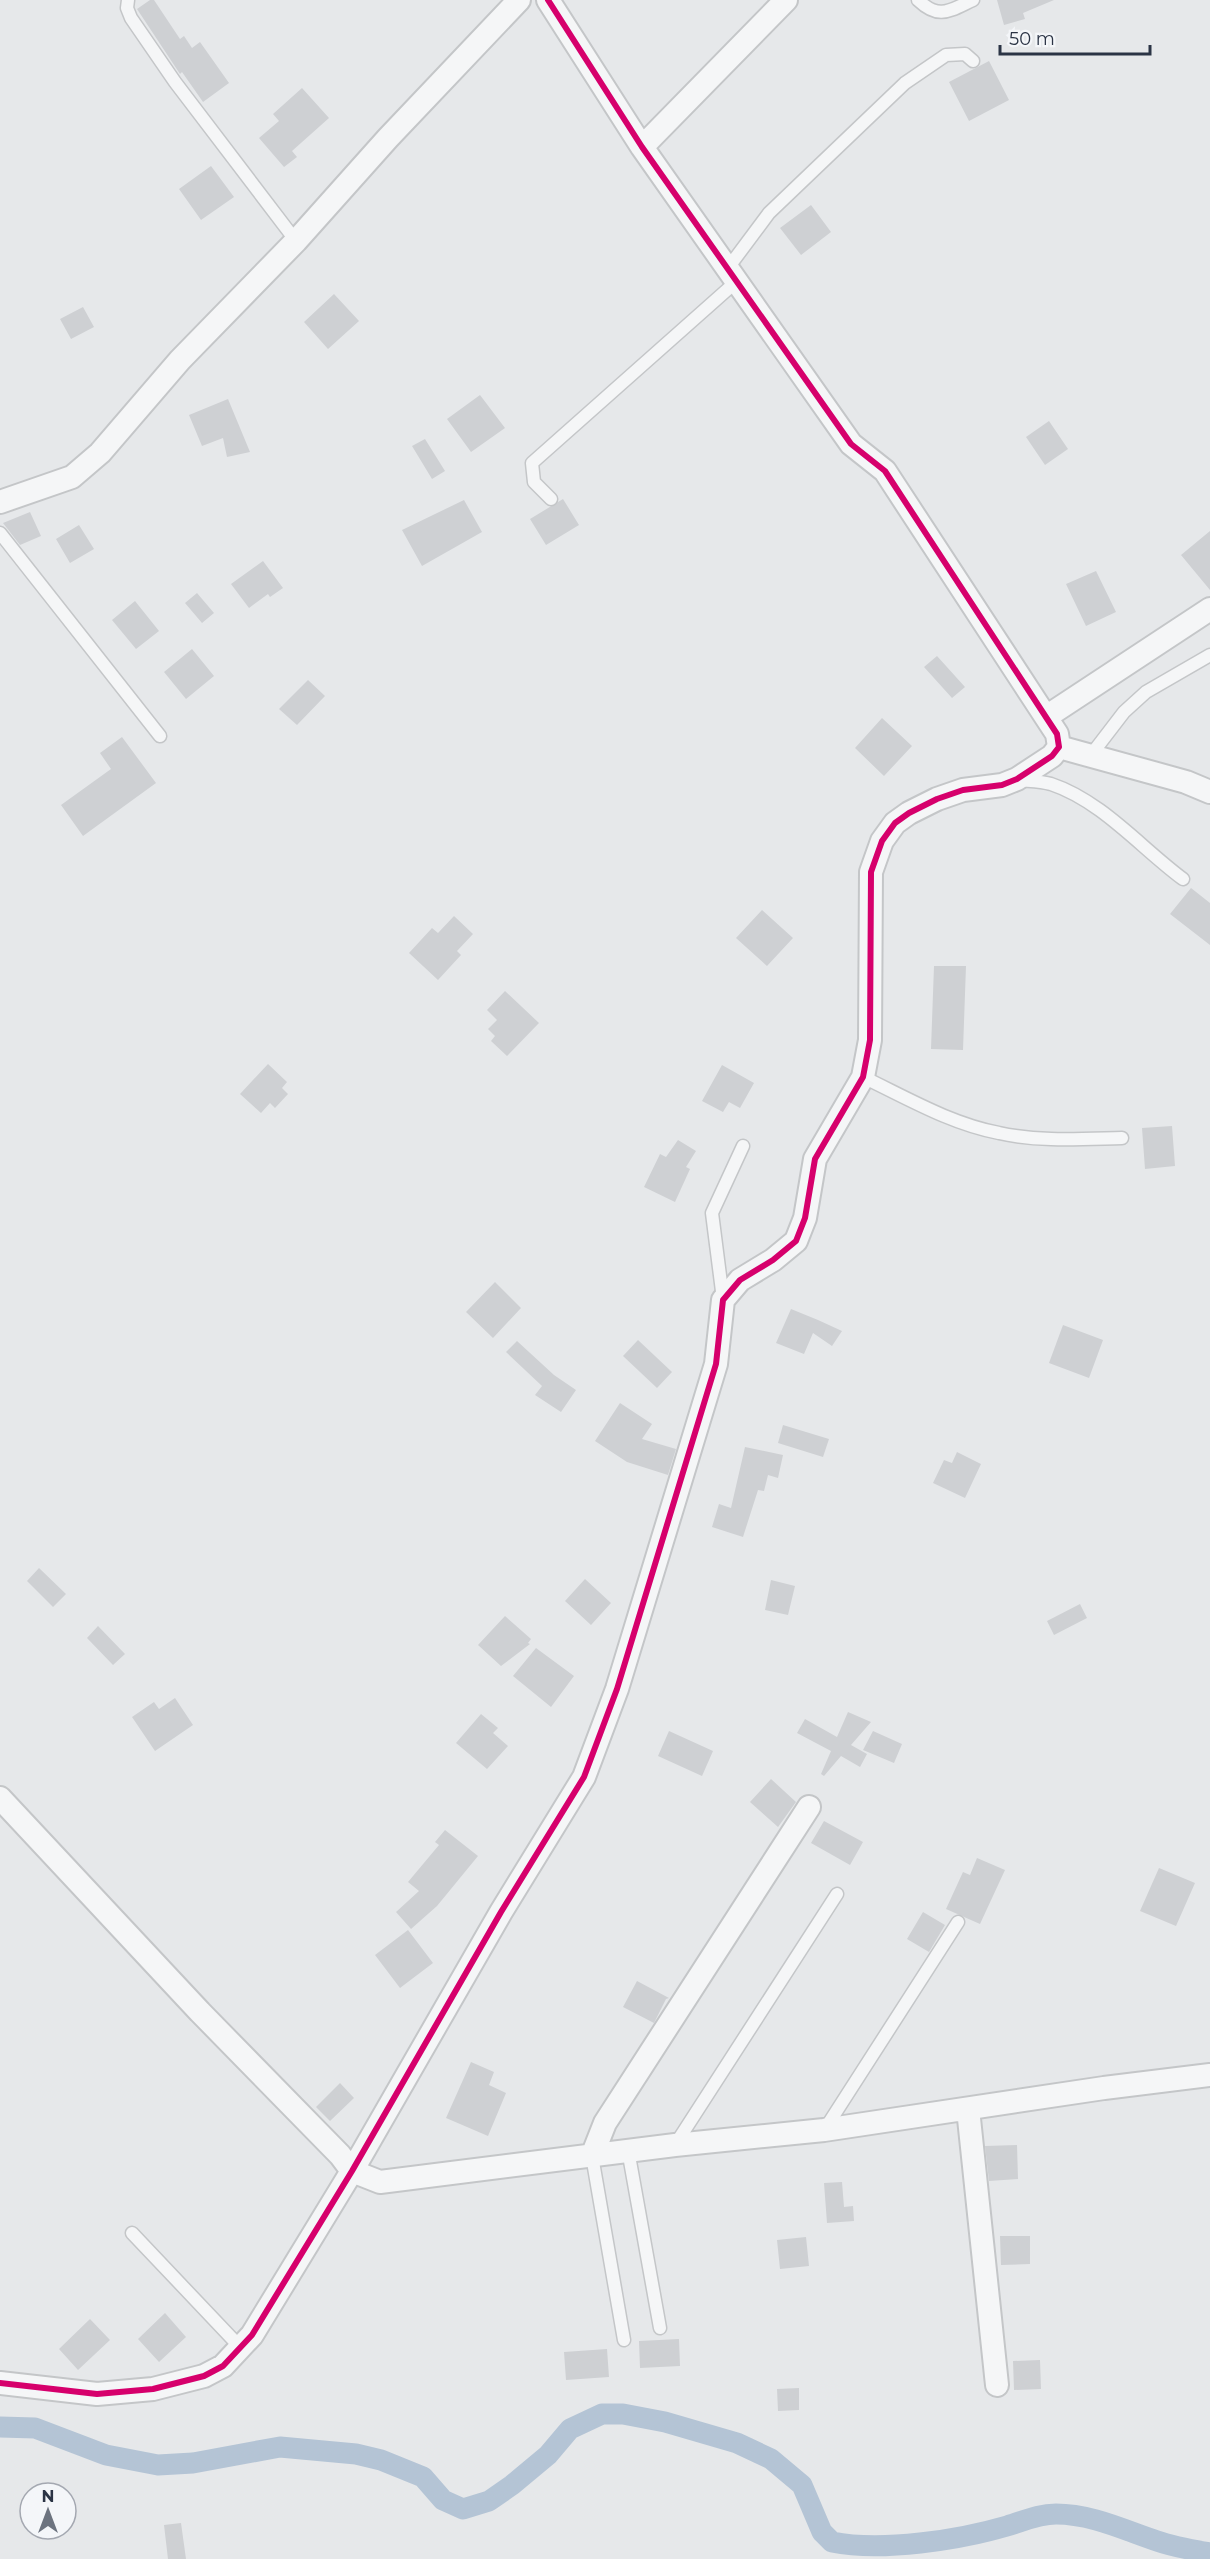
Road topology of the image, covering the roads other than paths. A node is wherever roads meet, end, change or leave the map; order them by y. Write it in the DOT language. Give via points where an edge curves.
graph roads {
  1 [pos="128,0"];
  2 [pos="519,0"];
  3 [pos="548,0"];
  4 [pos="786,0"];
  5 [pos="918,0"];
  6 [pos="973,0"];
  7 [pos="973,61"];
  8 [pos="642,147"];
  9 [pos="296,241"];
  10 [pos="732,274"];
  11 [pos="551,499"];
  12 [pos="0,502"];
  13 [pos="0,533"];
  14 [pos="1210,609"];
  15 [pos="1210,655"];
  16 [pos="1046,717"];
  17 [pos="160,736"];
  18 [pos="1059,747"];
  19 [pos="1092,755"];
  20 [pos="1017,780"];
  21 [pos="1210,792"];
  22 [pos="1183,879"];
  23 [pos="863,1077"];
  24 [pos="1122,1138"];
  25 [pos="743,1146"];
  26 [pos="723,1300"];
  27 [pos="0,1798"];
  28 [pos="808,1807"];
  29 [pos="837,1894"];
  30 [pos="958,1922"];
  31 [pos="1210,2075"];
  32 [pos="968,2109"];
  33 [pos="824,2130"];
  34 [pos="675,2145"];
  35 [pos="628,2150"];
  36 [pos="592,2156"];
  37 [pos="352,2171"];
  38 [pos="132,2233"];
  39 [pos="660,2328"];
  40 [pos="624,2340"];
  41 [pos="241,2348"];
  42 [pos="0,2383"];
  43 [pos="997,2385"];
  1 -- 9 [label="lane" via="131,18 175,82"];
  2 -- 9 [label="street"];
  3 -- 8 [label="street"];
  4 -- 8 [label="street"];
  5 -- 6 [label="lane" via="937,13"];
  7 -- 10 [label="lane" via="965,54 946,55 905,83 769,213"];
  8 -- 10 [label="street"];
  9 -- 12 [label="street" via="180,360 100,453 72,477"];
  10 -- 11 [label="lane" via="532,463 534,482"];
  10 -- 16 [label="street" via="851,444 885,471"];
  13 -- 17 [label="lane"];
  14 -- 16 [label="street"];
  15 -- 19 [label="lane" via="1146,692 1124,712"];
  16 -- 18 [label="street" via="1057,734"];
  18 -- 19 [label="street"];
  18 -- 20 [label="street"];
  19 -- 21 [label="street"];
  20 -- 22 [label="lane" via="1050,784 1077,797 1104,814"];
  20 -- 23 [label="street" via="977,786 937,799 895,823 882,840 871,872 870,1040"];
  23 -- 24 [label="lane" via="949,1118 998,1133 1049,1140"];
  23 -- 26 [label="street" via="815,1159 805,1218 796,1241 740,1280"];
  25 -- 26 [label="lane" via="712,1213"];
  26 -- 37 [label="street" via="716,1364 617,1689 584,1777 501,1912"];
  27 -- 37 [label="street"];
  28 -- 36 [label="street" via="605,2123"];
  29 -- 34 [label="lane"];
  30 -- 33 [label="lane"];
  31 -- 32 [label="street"];
  32 -- 33 [label="street"];
  32 -- 43 [label="street"];
  33 -- 34 [label="street"];
  34 -- 35 [label="street"];
  35 -- 36 [label="street"];
  35 -- 39 [label="lane"];
  36 -- 37 [label="street" via="380,2182"];
  36 -- 40 [label="lane"];
  37 -- 41 [label="street"];
  38 -- 41 [label="lane"];
  41 -- 42 [label="street" via="204,2376 153,2389 98,2394"];
}
